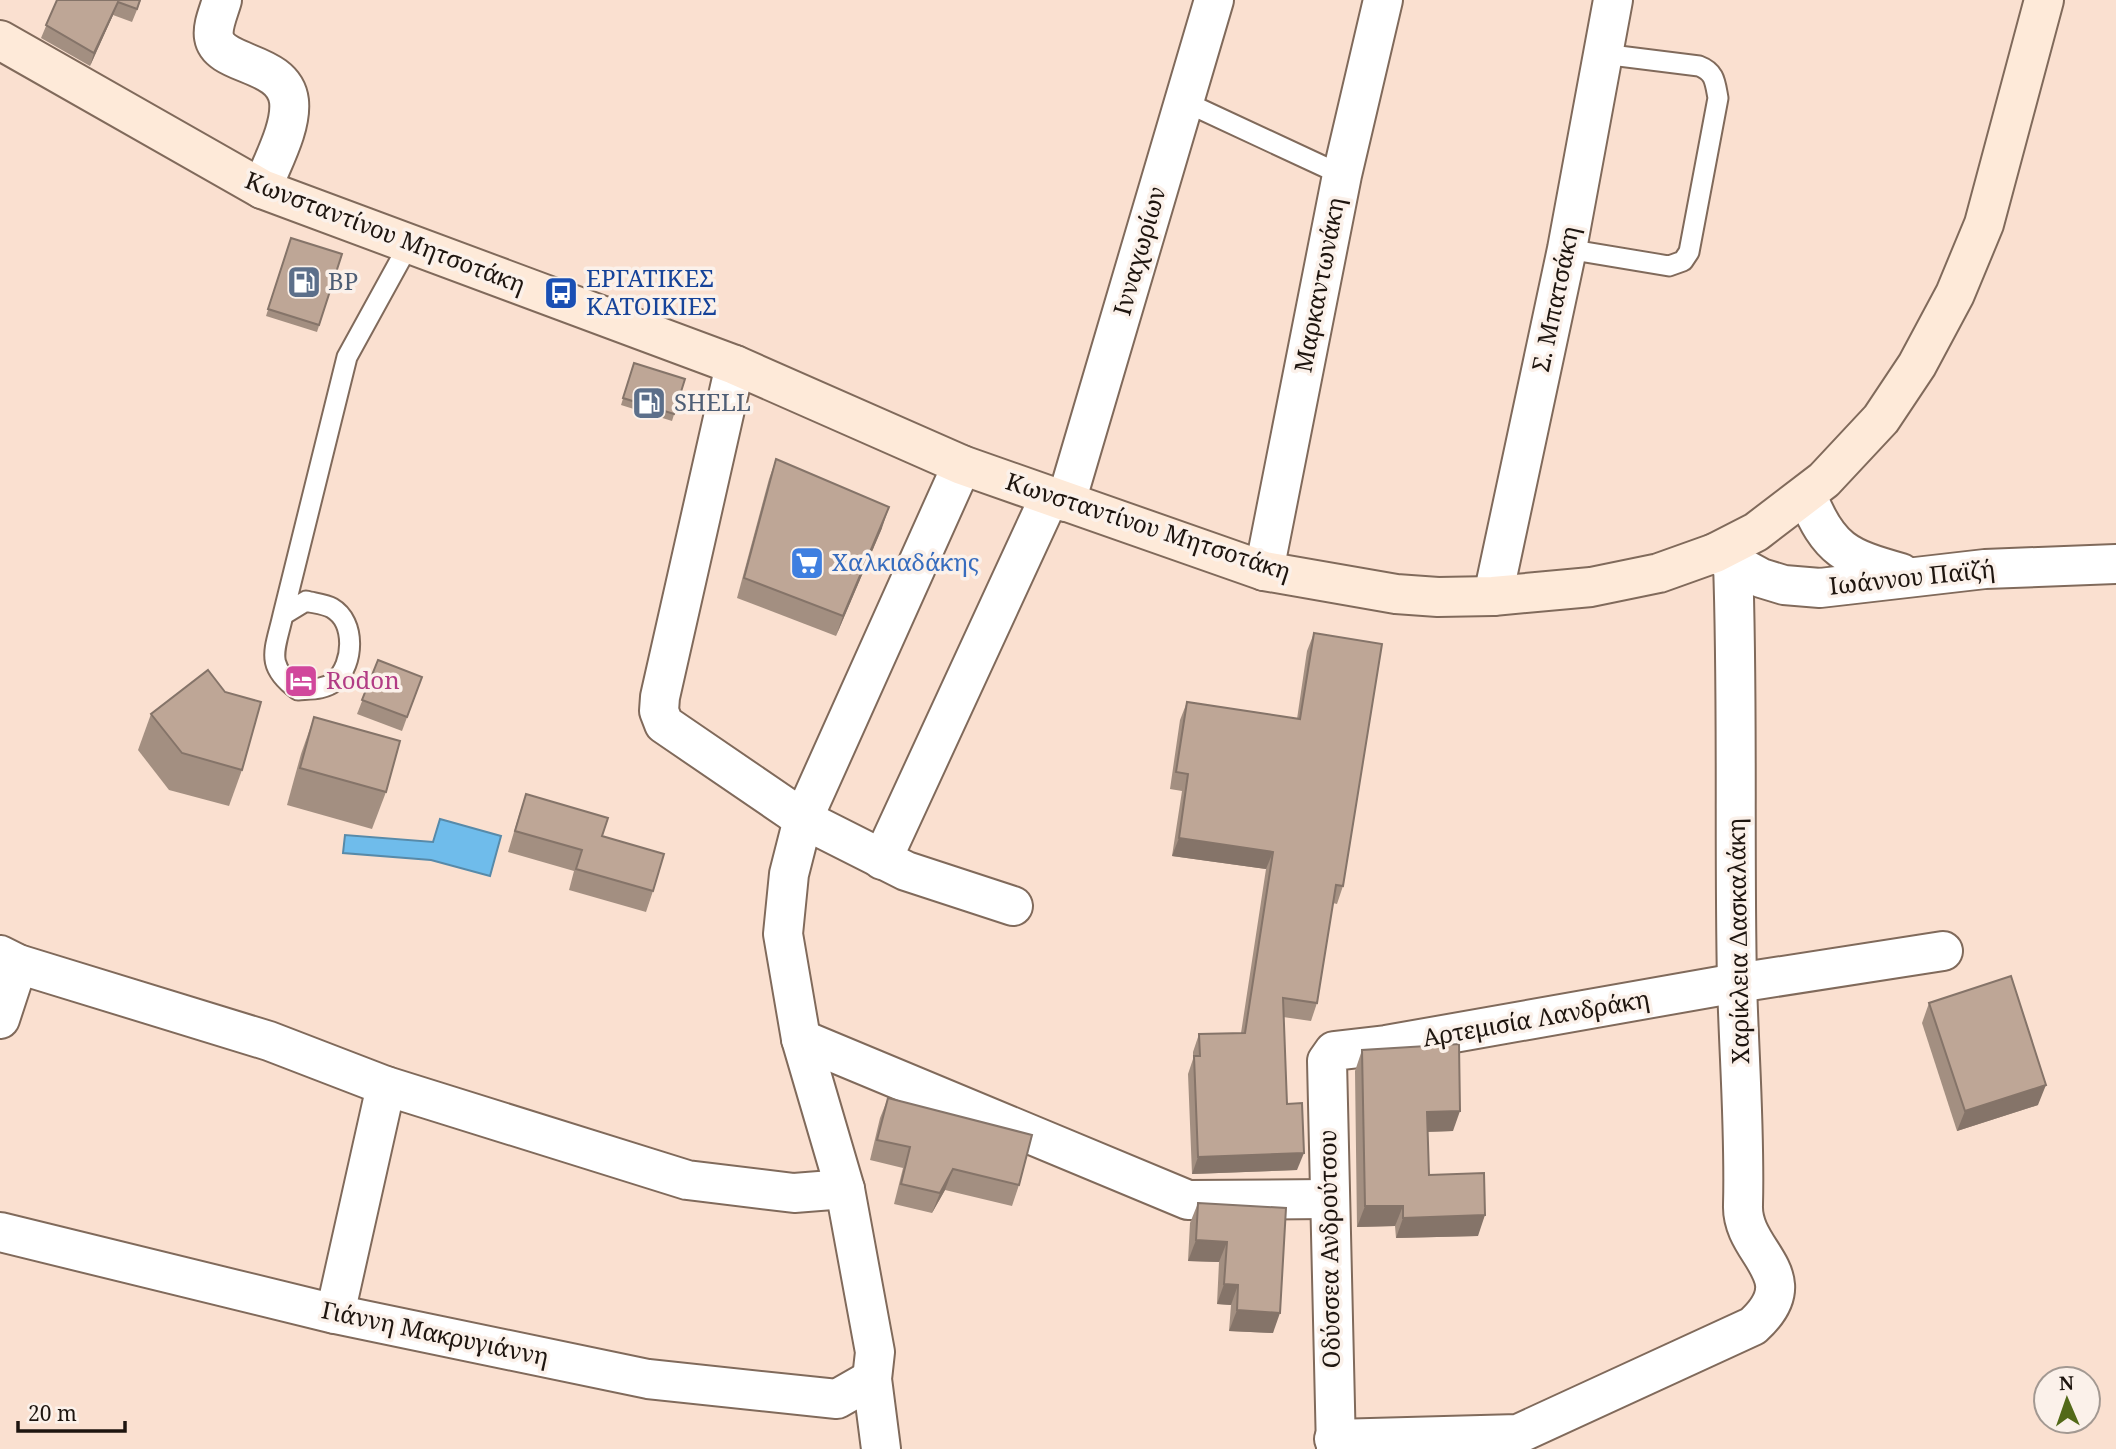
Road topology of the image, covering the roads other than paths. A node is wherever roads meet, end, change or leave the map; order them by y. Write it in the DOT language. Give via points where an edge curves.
graph roads {
  1 [pos="222,0"];
  2 [pos="1199,0"];
  3 [pos="1215,0"];
  4 [pos="1383,0"];
  5 [pos="1613,0"];
  6 [pos="2044,0"];
  7 [pos="0,40"];
  8 [pos="1602,54"];
  9 [pos="1183,102"];
  10 [pos="1342,175"];
  11 [pos="262,189"];
  12 [pos="408,246"];
  13 [pos="1567,250"];
  14 [pos="735,365"];
  15 [pos="962,465"];
  16 [pos="1807,495"];
  17 [pos="1058,499"];
  18 [pos="1834,546"];
  19 [pos="1724,558"];
  20 [pos="2116,564"];
  21 [pos="1264,571"];
  22 [pos="1910,575"];
  23 [pos="1820,588"];
  24 [pos="1493,596"];
  25 [pos="283,615"];
  26 [pos="803,819"];
  27 [pos="883,860"];
  28 [pos="1013,906"];
  29 [pos="1943,951"];
  30 [pos="9,959"];
  31 [pos="1737,983"];
  32 [pos="0,1018"];
  33 [pos="801,1039"];
  34 [pos="1334,1051"];
  35 [pos="386,1086"];
  36 [pos="845,1189"];
  37 [pos="1328,1199"];
  38 [pos="0,1232"];
  39 [pos="335,1314"];
  40 [pos="872,1379"];
  41 [pos="1335,1444"];
  42 [pos="881,1449"];
  1 -- 11 [label="street" via="214,37 219,49 272,74 287,92 290,104"];
  2 -- 3 [label="street"];
  3 -- 9 [label="street, Ινναχωρίων"];
  4 -- 10 [label="street, Μαρκαντωνάκη"];
  5 -- 8 [label="street, Σ. Μπατσάκη"];
  6 -- 16 [label="main road, Κωνσταντίνου Μητσοτάκη" via="1984,224 1955,294 1917,366 1881,419"];
  7 -- 11 [label="main road, Κωνσταντίνου Μητσοτάκη"];
  8 -- 13 [label="street, Σ. Μπατσάκη"];
  8 -- 13 [label="lane" via="1699,66 1709,70 1718,98 1689,252 1683,261 1669,266"];
  9 -- 10 [label="lane"];
  9 -- 17 [label="street, Ινναχωρίων"];
  10 -- 21 [label="street, Μαρκαντωνάκη"];
  11 -- 12 [label="main road, Κωνσταντίνου Μητσοτάκη"];
  12 -- 14 [label="main road, Κωνσταντίνου Μητσοτάκη"];
  12 -- 25 [label="lane" via="347,356"];
  13 -- 24 [label="street, Σ. Μπατσάκη"];
  14 -- 15 [label="main road, Κωνσταντίνου Μητσοτάκη"];
  14 -- 26 [label="street" via="659,712 664,724"];
  15 -- 17 [label="main road, Κωνσταντίνου Μητσοτάκη"];
  15 -- 26 [label="street"];
  16 -- 18 [label="street" via="1816,520"];
  16 -- 19 [label="main road, Κωνσταντίνου Μητσοτάκη"];
  17 -- 21 [label="main road, Κωνσταντίνου Μητσοτάκη"];
  17 -- 27 [label="street, Ινναχωρίων"];
  18 -- 22 [label="street" via="1857,560"];
  18 -- 23 [label="street"];
  19 -- 23 [label="street, Ιωάννου Παϊζή" via="1784,585"];
  19 -- 24 [label="main road, Κωνσταντίνου Μητσοτάκη" via="1591,587"];
  19 -- 31 [label="street, Χαρίκλεια Δασκαλάκη"];
  20 -- 22 [label="street, Ιωάννου Παϊζή"];
  21 -- 24 [label="main road, Κωνσταντίνου Μητσοτάκη" via="1396,594"];
  22 -- 23 [label="street, Ιωάννου Παϊζή"];
  25 -- 25 [label="lane" via="274,655 280,676 298,690 335,681 349,659 349,629 333,608 306,601"];
  26 -- 27 [label="street"];
  26 -- 33 [label="street" via="789,874 783,934"];
  27 -- 28 [label="street"];
  29 -- 31 [label="street, Αρτεμισία Λανδράκη"];
  30 -- 32 [label="street"];
  30 -- 35 [label="street" via="269,1041"];
  31 -- 34 [label="street, Αρτεμισία Λανδράκη"];
  31 -- 41 [label="street, Χαρίκλεια Δασκαλάκη" via="1744,1131 1742,1213 1776,1281 1771,1310 1753,1326 1518,1434"];
  33 -- 36 [label="street"];
  33 -- 37 [label="street" via="1188,1200"];
  34 -- 37 [label="street, Οδύσσεα Ανδρούτσου" via="1327,1061"];
  35 -- 36 [label="street" via="687,1180 794,1193"];
  35 -- 39 [label="street"];
  36 -- 40 [label="street" via="876,1352"];
  37 -- 41 [label="street, Οδύσσεα Ανδρούτσου"];
  38 -- 39 [label="street, Γιάννη Μακρυγιάννη"];
  39 -- 40 [label="street, Γιάννη Μακρυγιάννη" via="648,1379 836,1399"];
  40 -- 42 [label="street"];
}
